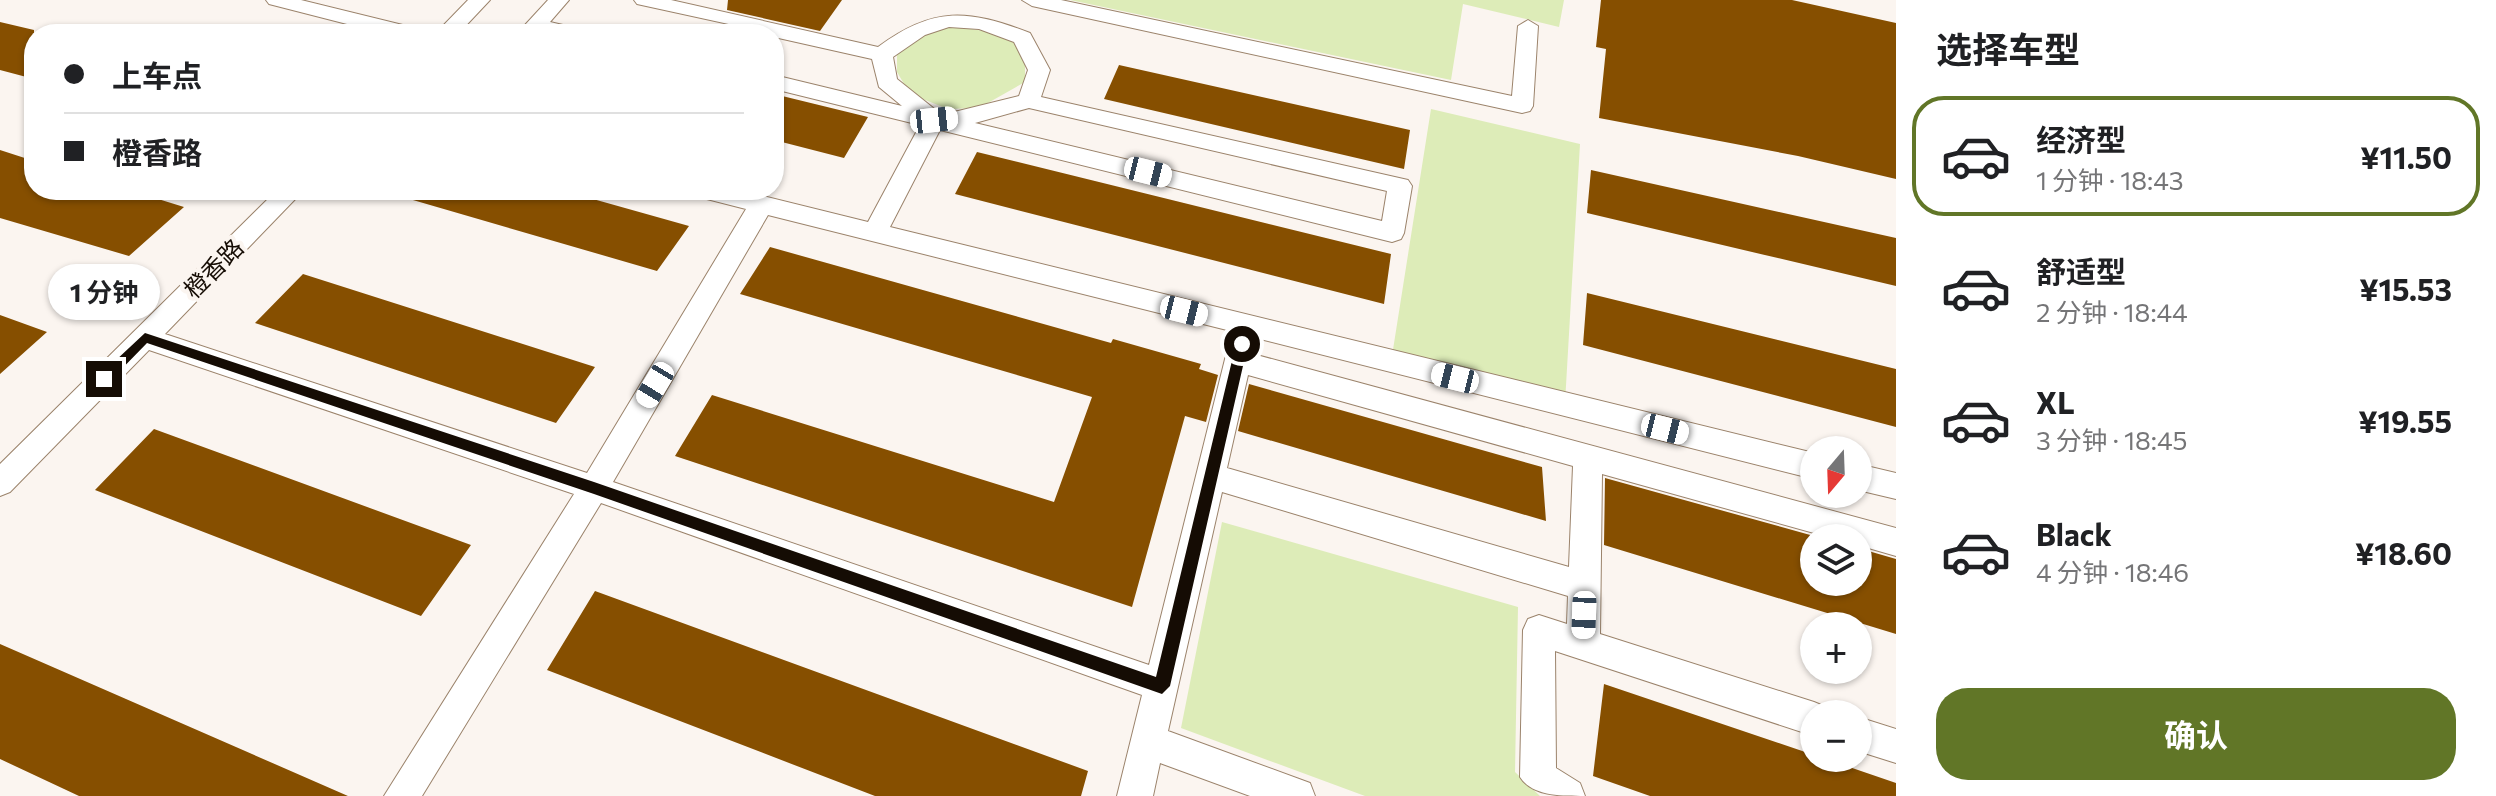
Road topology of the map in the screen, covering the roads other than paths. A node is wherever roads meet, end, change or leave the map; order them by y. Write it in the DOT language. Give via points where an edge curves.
graph roads {
  1 [pos="276,0"];
  2 [pos="480,0"];
  3 [pos="559,0"];
  4 [pos="644,0"];
  5 [pos="1032,0"];
  6 [pos="372,24"];
  7 [pos="456,24"];
  8 [pos="536,24"];
  9 [pos="748,24"];
  10 [pos="1528,26"];
  11 [pos="784,32"];
  12 [pos="882,55"];
  13 [pos="784,84"];
  14 [pos="1028,101"];
  15 [pos="934,120"];
  16 [pos="282,200"];
  17 [pos="742,200"];
  18 [pos="761,205"];
  19 [pos="874,234"];
  20 [pos="1246,326"];
  21 [pos="145,338"];
  22 [pos="1238,361"];
  23 [pos="1588,458"];
  24 [pos="1800,463"];
  25 [pos="1211,476"];
  26 [pos="1872,480"];
  27 [pos="0,483"];
  28 [pos="1896,486"];
  29 [pos="594,488"];
  30 [pos="1896,542"];
  31 [pos="1585,586"];
  32 [pos="1583,644"];
  33 [pos="1162,686"];
  34 [pos="1800,714"];
  35 [pos="1872,738"];
  36 [pos="1149,741"];
  37 [pos="1896,746"];
  38 [pos="402,796"];
  39 [pos="1135,796"];
  40 [pos="1297,796"];
  41 [pos="1567,796"];
  1 -- 6 [label="street"];
  2 -- 7 [label="street"];
  3 -- 8 [label="street"];
  4 -- 9 [label="street"];
  5 -- 10 [label="street" via="1522,106"];
  11 -- 12 [label="street"];
  12 -- 14 [label="street" via="907,34 940,19 985,22 1023,38 1039,70"];
  12 -- 15 [label="street" via="887,82"];
  13 -- 15 [label="street"];
  14 -- 15 [label="street" via="983,115"];
  14 -- 15 [label="street" via="1400,186 1392,233"];
  15 -- 19 [label="street"];
  16 -- 21 [label="street, 橙香路"];
  17 -- 18 [label="street"];
  18 -- 19 [label="street"];
  18 -- 29 [label="street"];
  19 -- 20 [label="street"];
  20 -- 22 [label="street"];
  20 -- 24 [label="street"];
  21 -- 27 [label="street, 橙香路"];
  21 -- 29 [label="street"];
  22 -- 23 [label="street"];
  22 -- 25 [label="street"];
  23 -- 30 [label="street"];
  23 -- 31 [label="street"];
  25 -- 31 [label="street"];
  25 -- 33 [label="street"];
  26 -- 28 [label="street"];
  29 -- 33 [label="street"];
  29 -- 38 [label="street"];
  31 -- 32 [label="street"];
  32 -- 34 [label="street"];
  32 -- 41 [label="street" via="1539,630 1538,777"];
  33 -- 36 [label="street"];
  35 -- 37 [label="street"];
  36 -- 39 [label="street"];
  36 -- 40 [label="street"];
}
